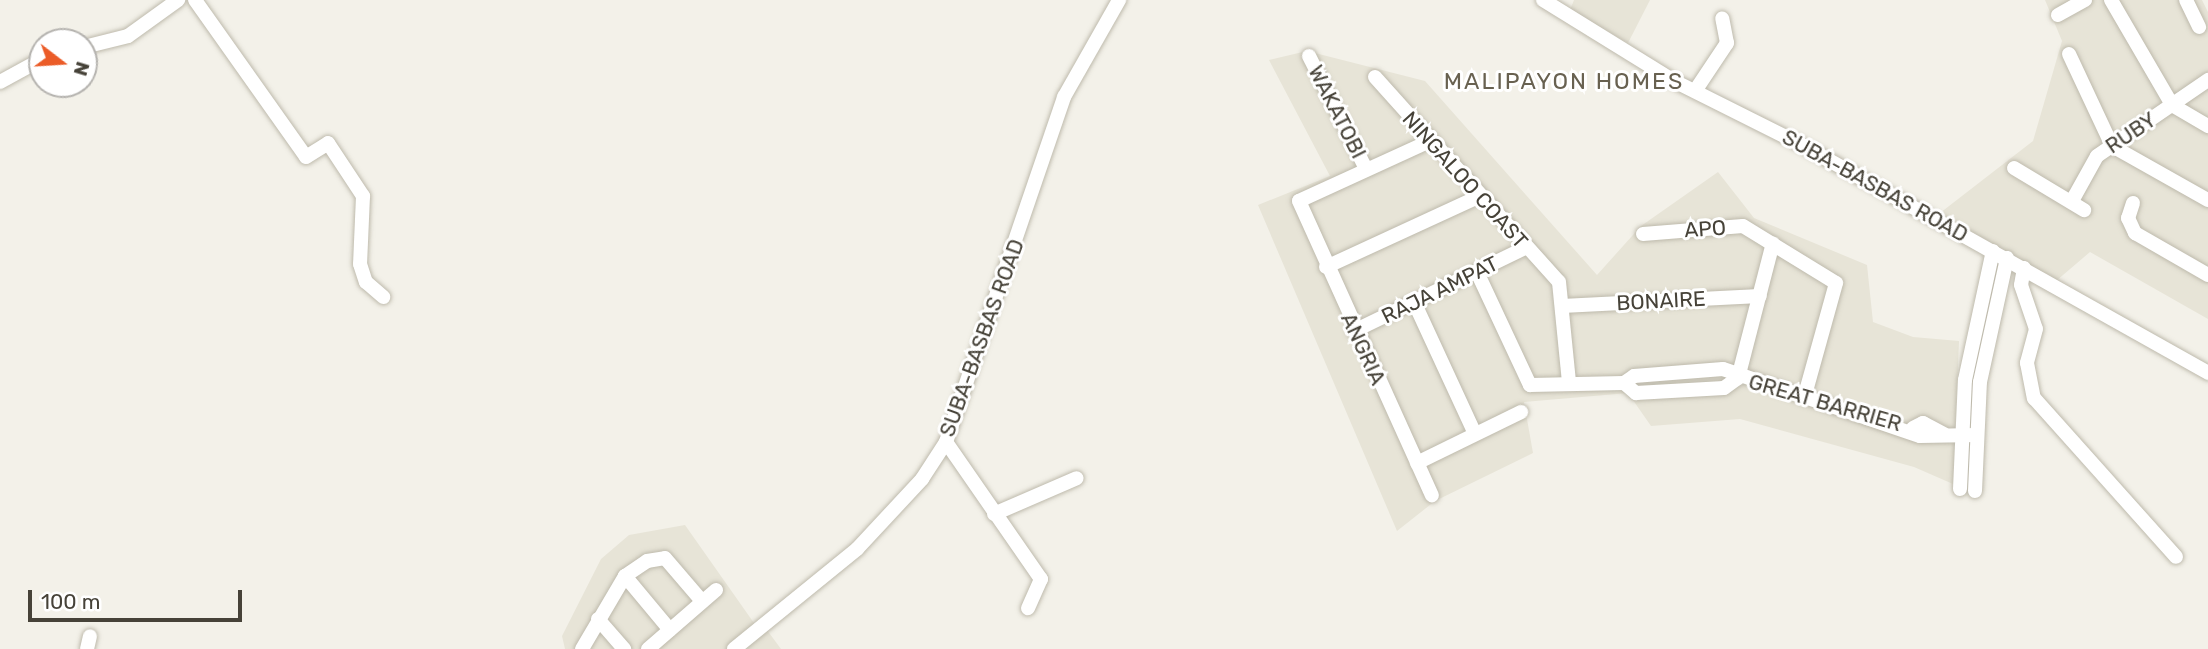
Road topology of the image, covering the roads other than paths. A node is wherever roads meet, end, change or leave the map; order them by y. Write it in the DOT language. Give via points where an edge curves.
graph roads {
  1 [pos="178,0"];
  2 [pos="195,0"];
  3 [pos="1119,0"];
  4 [pos="1543,0"];
  5 [pos="2085,0"];
  6 [pos="2112,0"];
  7 [pos="2186,0"];
  8 [pos="2059,15"];
  9 [pos="1722,18"];
  10 [pos="2199,27"];
  11 [pos="98,44"];
  12 [pos="2069,54"];
  13 [pos="1309,56"];
  14 [pos="28,65"];
  15 [pos="2,77"];
  16 [pos="1375,77"];
  17 [pos="2208,80"];
  18 [pos="1695,91"];
  19 [pos="2172,105"];
  20 [pos="2208,126"];
  21 [pos="1430,141"];
  22 [pos="2112,146"];
  23 [pos="2014,168"];
  24 [pos="1366,169"];
  25 [pos="1478,197"];
  26 [pos="2208,200"];
  27 [pos="2133,203"];
  28 [pos="1643,234"];
  29 [pos="1773,243"];
  30 [pos="1525,248"];
  31 [pos="2000,254"];
  32 [pos="1326,267"];
  33 [pos="2025,268"];
  34 [pos="1477,272"];
  35 [pos="2208,275"];
  36 [pos="383,296"];
  37 [pos="1760,296"];
  38 [pos="1415,304"];
  39 [pos="1562,306"];
  40 [pos="1354,331"];
  41 [pos="2208,373"];
  42 [pos="1738,379"];
  43 [pos="1569,383"];
  44 [pos="1804,398"];
  45 [pos="1521,412"];
  46 [pos="1475,434"];
  47 [pos="1962,435"];
  48 [pos="1977,435"];
  49 [pos="946,442"];
  50 [pos="1417,463"];
  51 [pos="1077,478"];
  52 [pos="1432,495"];
  53 [pos="995,514"];
  54 [pos="2176,557"];
  55 [pos="625,576"];
  56 [pos="716,590"];
  57 [pos="701,600"];
  58 [pos="1028,608"];
  59 [pos="598,620"];
  60 [pos="670,631"];
  61 [pos="582,649"];
  62 [pos="624,649"];
  63 [pos="648,649"];
  64 [pos="734,649"];
  1 -- 11 [label="street" via="128,36"];
  2 -- 36 [label="street" via="306,157 328,143 363,196 360,264 366,282"];
  3 -- 49 [label="street, SUBA-BASBAS ROAD" via="1064,97"];
  4 -- 18 [label="street, SUBA-BASBAS ROAD"];
  5 -- 8 [label="street"];
  6 -- 19 [label="street"];
  7 -- 10 [label="street"];
  9 -- 18 [label="street" via="1727,43"];
  12 -- 22 [label="street"];
  13 -- 24 [label="street, WAKATOBI"];
  14 -- 15 [label="street"];
  16 -- 21 [label="street, NINGALOO COAST"];
  17 -- 19 [label="street, RUBY"];
  18 -- 31 [label="street, SUBA-BASBAS ROAD"];
  19 -- 20 [label="street"];
  19 -- 22 [label="street, RUBY"];
  21 -- 24 [label="street"];
  21 -- 25 [label="street, NINGALOO COAST"];
  22 -- 23 [label="street, RUBY" via="2096,156 2078,206"];
  22 -- 26 [label="street"];
  24 -- 32 [label="street, ANGRIA" via="1298,201"];
  25 -- 30 [label="street, NINGALOO COAST"];
  25 -- 32 [label="street"];
  27 -- 35 [label="street" via="2128,218 2135,233"];
  28 -- 29 [label="street, APO" via="1744,226"];
  29 -- 37 [label="street"];
  29 -- 44 [label="street, APO" via="1836,283"];
  30 -- 34 [label="street, RAJA AMPAT"];
  30 -- 39 [label="street, NINGALOO COAST" via="1559,282"];
  31 -- 33 [label="street, SUBA-BASBAS ROAD"];
  31 -- 47 [label="street" via="1974,317"];
  31 -- 48 [label="street"];
  32 -- 40 [label="street, ANGRIA"];
  33 -- 41 [label="street, SUBA-BASBAS ROAD"];
  33 -- 54 [label="street" via="2021,285 2036,329 2027,363 2034,398"];
  34 -- 38 [label="street, RAJA AMPAT"];
  34 -- 43 [label="street, GREAT BARRIER" via="1530,385"];
  37 -- 39 [label="street, BONAIRE"];
  37 -- 42 [label="street"];
  38 -- 40 [label="street, RAJA AMPAT"];
  38 -- 46 [label="street"];
  39 -- 43 [label="street"];
  40 -- 50 [label="street, ANGRIA"];
  42 -- 43 [label="street, GREAT BARRIER" via="1723,369 1634,376 1624,383"];
  42 -- 44 [label="street, GREAT BARRIER"];
  44 -- 47 [label="street, GREAT BARRIER" via="1913,428 1923,423 1944,434"];
  45 -- 46 [label="street"];
  46 -- 50 [label="street"];
  47 -- 48 [label="street, GREAT BARRIER"];
  47 -- 48 [label="street" via="1968,490"];
  49 -- 53 [label="street"];
  49 -- 64 [label="street, SUBA-BASBAS ROAD" via="922,479 857,549"];
  50 -- 52 [label="street, ANGRIA"];
  51 -- 53 [label="street"];
  53 -- 58 [label="street" via="1041,579"];
  55 -- 57 [label="street" via="647,561 665,558"];
  55 -- 59 [label="street"];
  55 -- 60 [label="street"];
  56 -- 57 [label="street"];
  57 -- 60 [label="street"];
  59 -- 61 [label="street"];
  59 -- 62 [label="street"];
  60 -- 63 [label="street"];
}
